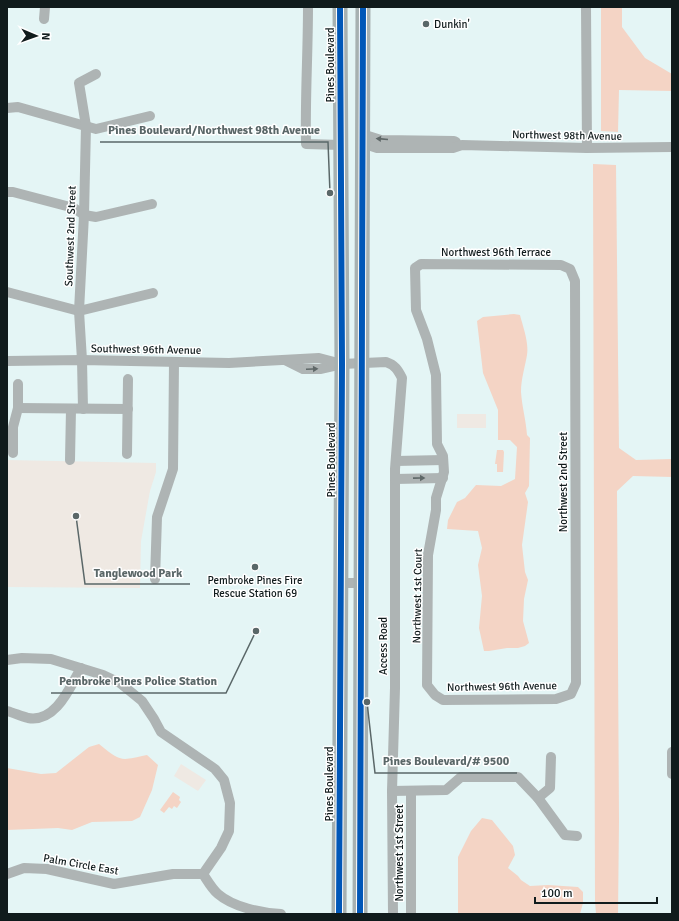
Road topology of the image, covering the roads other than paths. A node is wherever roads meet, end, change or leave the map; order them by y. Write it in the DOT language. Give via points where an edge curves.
graph roads {
  1 [pos="45,7"];
  2 [pos="308,7"];
  3 [pos="340,7"];
  4 [pos="345,7"];
  5 [pos="586,7"];
  6 [pos="361,11"];
  7 [pos="44,19"];
  8 [pos="96,74"];
  9 [pos="7,108"];
  10 [pos="150,116"];
  11 [pos="86,126"];
  12 [pos="362,139"];
  13 [pos="341,145"];
  14 [pos="672,147"];
  15 [pos="587,148"];
  16 [pos="7,192"];
  17 [pos="152,204"];
  18 [pos="84,215"];
  19 [pos="362,251"];
  20 [pos="421,264"];
  21 [pos="570,269"];
  22 [pos="7,292"];
  23 [pos="153,293"];
  24 [pos="79,311"];
  25 [pos="82,360"];
  26 [pos="7,361"];
  27 [pos="174,362"];
  28 [pos="362,363"];
  29 [pos="342,364"];
  30 [pos="402,378"];
  31 [pos="128,379"];
  32 [pos="18,384"];
  33 [pos="18,408"];
  34 [pos="71,409"];
  35 [pos="83,409"];
  36 [pos="128,409"];
  37 [pos="10,427"];
  38 [pos="13,453"];
  39 [pos="127,454"];
  40 [pos="70,460"];
  41 [pos="443,460"];
  42 [pos="396,461"];
  43 [pos="395,478"];
  44 [pos="443,478"];
  45 [pos="155,579"];
  46 [pos="340,583"];
  47 [pos="361,583"];
  48 [pos="7,660"];
  49 [pos="81,668"];
  50 [pos="430,691"];
  51 [pos="571,694"];
  52 [pos="7,711"];
  53 [pos="672,752"];
  54 [pos="551,757"];
  55 [pos="672,774"];
  56 [pos="392,791"];
  57 [pos="411,791"];
  58 [pos="538,798"];
  59 [pos="577,836"];
  60 [pos="7,874"];
  61 [pos="202,874"];
  62 [pos="281,914"];
  63 [pos="339,914"];
  64 [pos="360,914"];
  65 [pos="393,914"];
  66 [pos="411,914"];
  1 -- 7 [label="street"];
  2 -- 13 [label="street" via="306,144"];
  3 -- 13 [label="highway, Pines Boulevard"];
  4 -- 12 [label="highway" via="350,40 350,121 356,140"];
  5 -- 15 [label="street"];
  6 -- 12 [label="highway"];
  8 -- 11 [label="street, Southwest 2nd Street" via="79,83"];
  9 -- 11 [label="street" via="18,107"];
  10 -- 11 [label="street" via="96,129"];
  11 -- 18 [label="street, Southwest 2nd Street"];
  12 -- 15 [label="street, Northwest 98th Avenue" via="382,148 453,148 462,145"];
  12 -- 19 [label="highway"];
  13 -- 19 [label="highway" via="349,149 353,158 354,218"];
  13 -- 29 [label="highway, Pines Boulevard"];
  14 -- 15 [label="street, Northwest 98th Avenue"];
  16 -- 18 [label="street" via="74,208"];
  17 -- 18 [label="street" via="96,217"];
  18 -- 24 [label="street, Southwest 2nd Street"];
  19 -- 28 [label="highway"];
  20 -- 21 [label="street, Northwest 96th Terrace" via="561,265"];
  20 -- 41 [label="street, Northwest 1st Court" via="415,268 416,310 436,375 437,444"];
  21 -- 51 [label="street, Northwest 2nd Street" via="575,281 576,683"];
  22 -- 24 [label="street"];
  23 -- 24 [label="street"];
  24 -- 25 [label="street, Southwest 2nd Street"];
  25 -- 26 [label="street, Southwest 96th Avenue"];
  25 -- 27 [label="street, Southwest 96th Avenue"];
  25 -- 35 [label="street, Southwest 2nd Street"];
  27 -- 29 [label="street, Southwest 96th Avenue" via="284,360 303,369 320,369"];
  27 -- 45 [label="street" via="173,468 157,517"];
  28 -- 29 [label="street, Southwest 96th Avenue"];
  28 -- 30 [label="street, Southwest 96th Avenue" via="392,364"];
  28 -- 47 [label="highway"];
  29 -- 46 [label="highway, Pines Boulevard"];
  30 -- 42 [label="street, Access Road"];
  31 -- 36 [label="street"];
  32 -- 33 [label="street"];
  33 -- 34 [label="street"];
  33 -- 37 [label="street"];
  34 -- 35 [label="street"];
  34 -- 40 [label="street"];
  35 -- 36 [label="street"];
  36 -- 39 [label="street"];
  37 -- 38 [label="street"];
  41 -- 42 [label="street"];
  41 -- 44 [label="street, Northwest 1st Court"];
  42 -- 43 [label="street, Access Road"];
  43 -- 44 [label="street, one-way"];
  43 -- 56 [label="street, Access Road"];
  44 -- 50 [label="street, Northwest 1st Court" via="436,498 428,555 427,685"];
  46 -- 47 [label="street"];
  46 -- 63 [label="highway, Pines Boulevard"];
  47 -- 64 [label="highway"];
  48 -- 49 [label="street" via="51,659"];
  49 -- 52 [label="street" via="62,703 46,715 30,718"];
  49 -- 61 [label="street" via="103,675 129,690 142,701 161,732 215,768 224,780 230,803 229,831 221,848"];
  50 -- 51 [label="street, Northwest 96th Avenue" via="443,700 556,699"];
  53 -- 55 [label="street"];
  54 -- 58 [label="street" via="550,788"];
  56 -- 57 [label="street"];
  56 -- 65 [label="street, Access Road"];
  57 -- 58 [label="street" via="446,790 461,777 518,776"];
  57 -- 66 [label="street, Northwest 1st Street"];
  58 -- 59 [label="street" via="565,835"];
  60 -- 61 [label="street, Palm Circle East" via="24,868 47,869 114,884 173,874"];
  61 -- 62 [label="street" via="218,894 237,905 264,913"];
}
